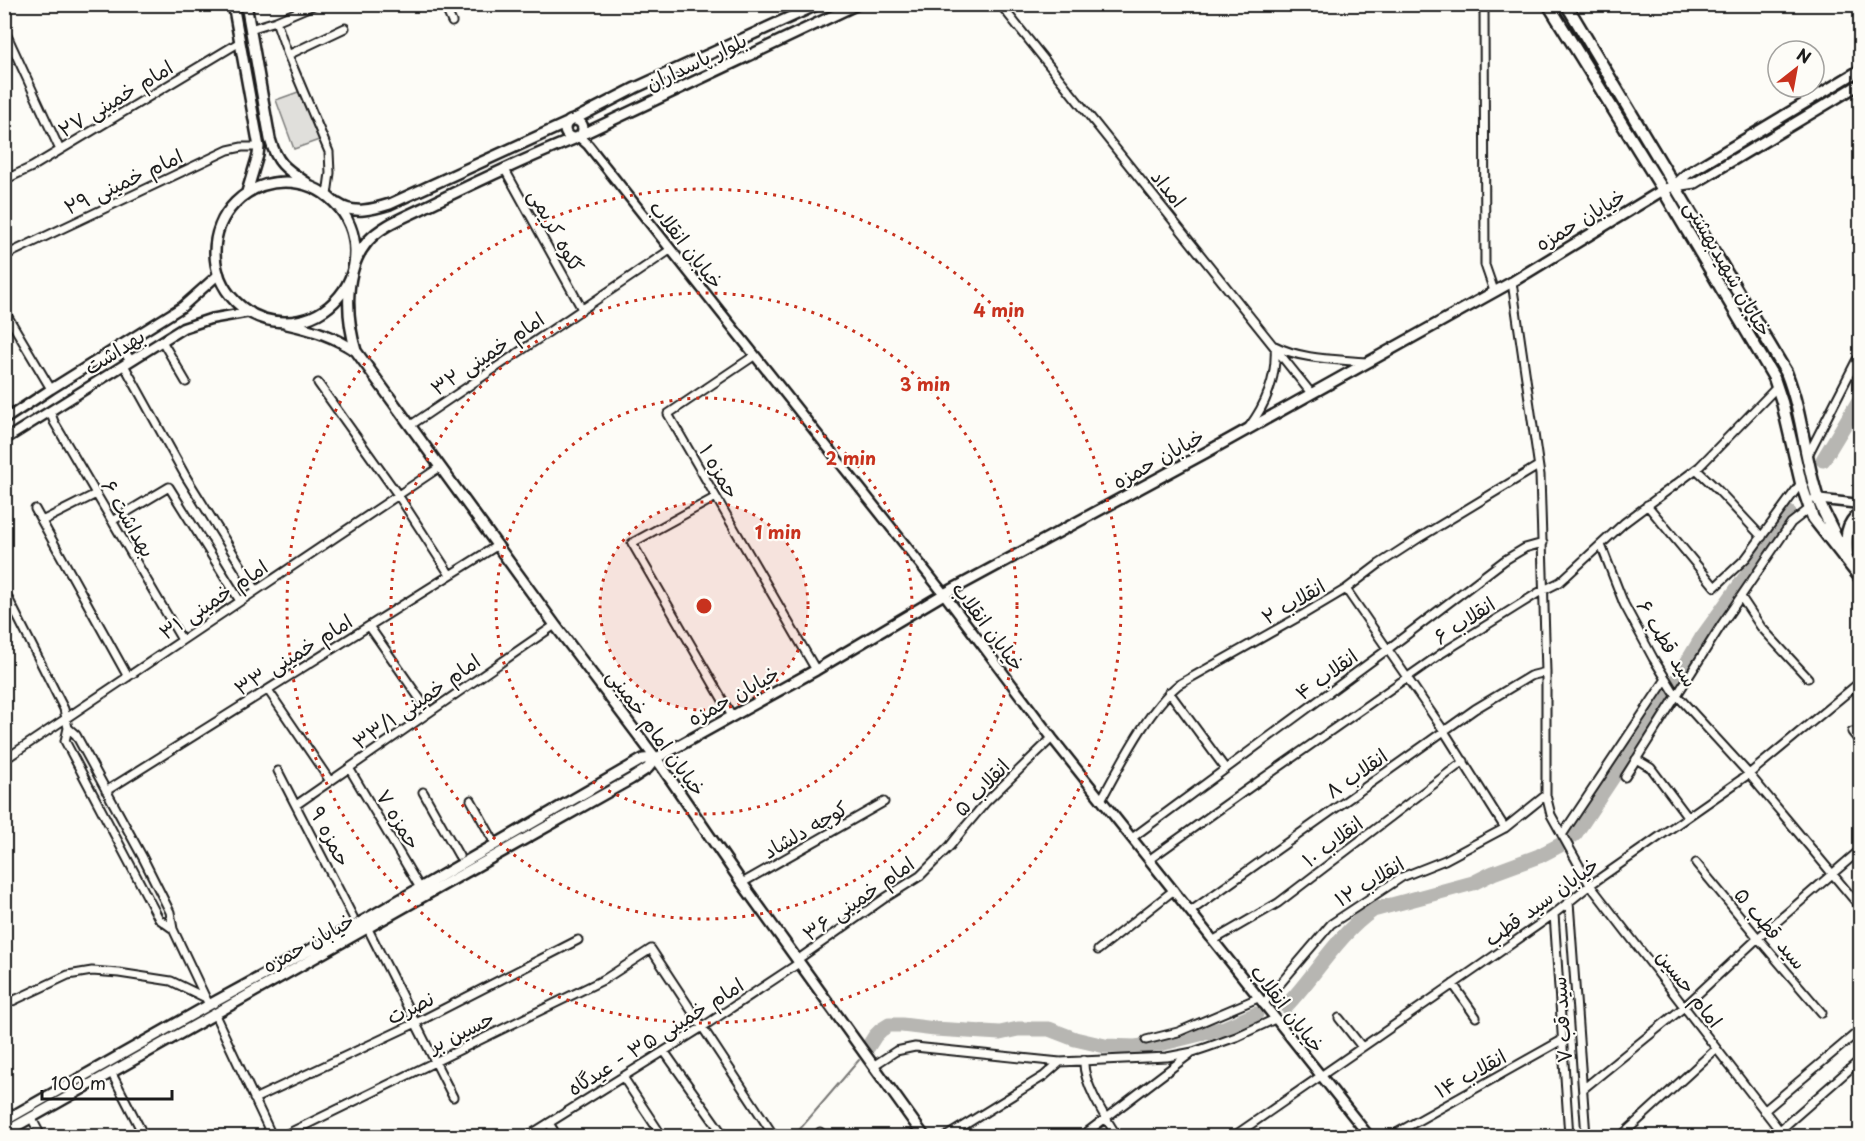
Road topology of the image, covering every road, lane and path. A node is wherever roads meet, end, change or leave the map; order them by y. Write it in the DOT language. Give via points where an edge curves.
graph roads {
  1 [pos="233,4"];
  2 [pos="246,4"];
  3 [pos="316,4"];
  4 [pos="444,4"];
  5 [pos="819,4"];
  6 [pos="858,4"];
  7 [pos="1000,4"];
  8 [pos="1484,4"];
  9 [pos="1548,4"];
  10 [pos="1566,4"];
  11 [pos="276,21"];
  12 [pos="452,22"];
  13 [pos="345,28"];
  14 [pos="4,29"];
  15 [pos="250,29"];
  16 [pos="240,42"];
  17 [pos="288,55"];
  18 [pos="1860,70"];
  19 [pos="1860,84"];
  20 [pos="570,121"];
  21 [pos="578,137"];
  22 [pos="259,147"];
  23 [pos="60,150"];
  24 [pos="504,168"];
  25 [pos="4,180"];
  26 [pos="1674,186"];
  27 [pos="316,189"];
  28 [pos="1663,189"];
  29 [pos="247,192"];
  30 [pos="327,195"];
  31 [pos="335,202"];
  32 [pos="670,250"];
  33 [pos="4,256"];
  34 [pos="352,273"];
  35 [pos="219,274"];
  36 [pos="1512,282"];
  37 [pos="1494,291"];
  38 [pos="582,309"];
  39 [pos="4,310"];
  40 [pos="250,312"];
  41 [pos="273,321"];
  42 [pos="162,341"];
  43 [pos="120,345"];
  44 [pos="1275,346"];
  45 [pos="357,351"];
  46 [pos="754,356"];
  47 [pos="1860,357"];
  48 [pos="127,362"];
  49 [pos="1366,362"];
  50 [pos="186,382"];
  51 [pos="318,383"];
  52 [pos="1777,387"];
  53 [pos="51,389"];
  54 [pos="1311,393"];
  55 [pos="50,411"];
  56 [pos="4,420"];
  57 [pos="411,425"];
  58 [pos="1248,429"];
  59 [pos="4,440"];
  60 [pos="1808,455"];
  61 [pos="440,466"];
  62 [pos="1538,466"];
  63 [pos="1696,469"];
  64 [pos="1801,483"];
  65 [pos="96,494"];
  66 [pos="398,495"];
  67 [pos="716,496"];
  68 [pos="1818,498"];
  69 [pos="1860,504"];
  70 [pos="1647,505"];
  71 [pos="1808,505"];
  72 [pos="35,509"];
  73 [pos="1860,513"];
  74 [pos="42,521"];
  75 [pos="112,521"];
  76 [pos="1762,537"];
  77 [pos="1543,543"];
  78 [pos="498,545"];
  79 [pos="1600,545"];
  80 [pos="1847,562"];
  81 [pos="450,575"];
  82 [pos="1860,578"];
  83 [pos="1346,589"];
  84 [pos="4,590"];
  85 [pos="256,590"];
  86 [pos="1544,590"];
  87 [pos="944,594"];
  88 [pos="1741,597"];
  89 [pos="240,601"];
  90 [pos="555,625"];
  91 [pos="369,626"];
  92 [pos="182,640"];
  93 [pos="1388,649"];
  94 [pos="816,670"];
  95 [pos="1546,672"];
  96 [pos="128,677"];
  97 [pos="1408,677"];
  98 [pos="1808,678"];
  99 [pos="1666,679"];
  100 [pos="1860,682"];
  101 [pos="268,690"];
  102 [pos="1169,692"];
  103 [pos="1676,694"];
  104 [pos="429,712"];
  105 [pos="732,716"];
  106 [pos="66,718"];
  107 [pos="68,728"];
  108 [pos="1444,731"];
  109 [pos="1852,732"];
  110 [pos="1052,738"];
  111 [pos="1860,742"];
  112 [pos="656,758"];
  113 [pos="1636,759"];
  114 [pos="4,760"];
  115 [pos="1464,761"];
  116 [pos="349,768"];
  117 [pos="1225,768"];
  118 [pos="278,771"];
  119 [pos="1749,774"];
  120 [pos="1625,777"];
  121 [pos="330,781"];
  122 [pos="106,791"];
  123 [pos="423,792"];
  124 [pos="1546,795"];
  125 [pos="471,800"];
  126 [pos="1101,800"];
  127 [pos="884,802"];
  128 [pos="296,805"];
  129 [pos="1687,816"];
  130 [pos="1505,828"];
  131 [pos="1562,835"];
  132 [pos="492,838"];
  133 [pos="1132,838"];
  134 [pos="1860,850"];
  135 [pos="459,856"];
  136 [pos="1150,859"];
  137 [pos="937,861"];
  138 [pos="1696,863"];
  139 [pos="1833,873"];
  140 [pos="742,884"];
  141 [pos="1590,885"];
  142 [pos="420,888"];
  143 [pos="1174,891"];
  144 [pos="1569,902"];
  145 [pos="1860,907"];
  146 [pos="1191,911"];
  147 [pos="1554,914"];
  148 [pos="353,917"];
  149 [pos="365,925"];
  150 [pos="173,929"];
  151 [pos="1758,938"];
  152 [pos="578,940"];
  153 [pos="1214,940"];
  154 [pos="1098,950"];
  155 [pos="798,962"];
  156 [pos="1453,984"];
  157 [pos="207,1001"];
  158 [pos="1261,1001"];
  159 [pos="4,1005"];
  160 [pos="1684,1007"];
  161 [pos="1822,1013"];
  162 [pos="215,1015"];
  163 [pos="1476,1017"];
  164 [pos="1275,1018"];
  165 [pos="1339,1018"];
  166 [pos="416,1023"];
  167 [pos="701,1028"];
  168 [pos="1860,1030"];
  169 [pos="1562,1036"];
  170 [pos="1146,1040"];
  171 [pos="1362,1047"];
  172 [pos="1716,1049"];
  173 [pos="664,1051"];
  174 [pos="1192,1052"];
  175 [pos="1084,1060"];
  176 [pos="1860,1060"];
  177 [pos="436,1061"];
  178 [pos="1060,1062"];
  179 [pos="873,1066"];
  180 [pos="111,1072"];
  181 [pos="1320,1075"];
  182 [pos="623,1077"];
  183 [pos="1583,1089"];
  184 [pos="453,1097"];
  185 [pos="254,1099"];
  186 [pos="1764,1111"];
  187 [pos="32,1117"];
  188 [pos="1106,1118"];
  189 [pos="4,1121"];
  190 [pos="549,1123"];
  191 [pos="4,1133"];
  192 [pos="1779,1135"];
  193 [pos="41,1137"];
  194 [pos="144,1137"];
  195 [pos="272,1137"];
  196 [pos="283,1137"];
  197 [pos="528,1137"];
  198 [pos="557,1137"];
  199 [pos="662,1137"];
  200 [pos="724,1137"];
  201 [pos="774,1137"];
  202 [pos="924,1137"];
  203 [pos="947,1137"];
  204 [pos="1082,1137"];
  205 [pos="1117,1137"];
  206 [pos="1234,1137"];
  207 [pos="1369,1137"];
  208 [pos="1391,1137"];
  209 [pos="1569,1137"];
  210 [pos="1586,1137"];
  211 [pos="1621,1137"];
  1 -- 16 [label="main road"];
  2 -- 15 [label="main road"];
  3 -- 11 [label="street"];
  4 -- 12 [label="street"];
  5 -- 20 [label="main road, بلوار پاسداران"];
  6 -- 21 [label="main road, بلوار پاسداران"];
  7 -- 44 [label="street, امداد"];
  8 -- 37 [label="street" via="1485,265"];
  9 -- 28 [label="main road, خیابان شهیدبهشتی"];
  10 -- 26 [label="main road, خیابان شهیدبهشتی"];
  11 -- 15 [label="street"];
  11 -- 17 [label="street"];
  13 -- 17 [label="street"];
  14 -- 23 [label="street"];
  15 -- 27 [label="main road" via="274,154 286,169"];
  16 -- 22 [label="main road"];
  16 -- 23 [label="street, امام خمینی ۲۷"];
  17 -- 30 [label="street" via="329,152"];
  18 -- 26 [label="main road, خیابان حمزه" via="1687,174"];
  19 -- 26 [label="main road, خیابان حمزه" via="1695,183"];
  20 -- 21 [label="main road" via="581,124 583,129"];
  20 -- 21 [label="main road" via="565,131 568,136"];
  20 -- 31 [label="main road, بلوار پاسداران" via="390,204 354,210"];
  21 -- 24 [label="main road, بلوار پاسداران"];
  21 -- 32 [label="street, خیابان انقلاب"];
  22 -- 29 [label="main road"];
  22 -- 33 [label="street, امام خمینی ۲۹" via="228,150"];
  23 -- 25 [label="street, امام خمینی ۲۷"];
  24 -- 34 [label="main road, بلوار پاسداران" via="383,229 368,241"];
  24 -- 38 [label="street, ککوه کریمی"];
  26 -- 28 [label="main road, خیابان حمزه"];
  26 -- 60 [label="main road, خیابان شهیدبهشتی" via="1786,372 1795,394"];
  27 -- 29 [label="main road" via="293,182 269,183"];
  27 -- 30 [label="main road"];
  28 -- 36 [label="main road, خیابان حمزه"];
  28 -- 52 [label="main road, خیابان شهیدبهشتی"];
  29 -- 35 [label="main road" via="230,208 219,228 215,251"];
  30 -- 31 [label="main road"];
  31 -- 34 [label="main road" via="354,236"];
  32 -- 38 [label="street, امام خمینی ۳۲"];
  32 -- 46 [label="street, خیابان انقلاب"];
  34 -- 41 [label="main road" via="343,291 319,313 293,321"];
  34 -- 45 [label="main road" via="348,305"];
  35 -- 40 [label="main road" via="230,294"];
  35 -- 43 [label="street, بهداشت" via="182,307"];
  36 -- 37 [label="main road, خیابان حمزه"];
  36 -- 62 [label="street, امام حسین"];
  37 -- 49 [label="main road, خیابان حمزه"];
  38 -- 57 [label="street, امام خمینی ۳۲"];
  39 -- 53 [label="street"];
  40 -- 41 [label="main road"];
  40 -- 42 [label="street, بهداشت" via="196,323"];
  41 -- 45 [label="main road" via="319,332"];
  42 -- 48 [label="street, بهداشت"];
  42 -- 50 [label="street"];
  43 -- 48 [label="street"];
  43 -- 53 [label="street, بهداشت"];
  44 -- 49 [label="street" via="1300,355"];
  44 -- 54 [label="street, امداد"];
  44 -- 58 [label="street" via="1274,376"];
  45 -- 57 [label="main road, خیابان امام خمینی"];
  46 -- 67 [label="street, حمزه ۱" via="668,414"];
  46 -- 87 [label="street, خیابان انقلاب"];
  47 -- 60 [label="street"];
  48 -- 55 [label="street, بهداشت"];
  48 -- 85 [label="street" via="186,477"];
  49 -- 54 [label="main road, خیابان حمزه"];
  51 -- 66 [label="street"];
  52 -- 63 [label="street, انقلاب ۶"];
  52 -- 64 [label="main road, خیابان شهیدبهشتی"];
  53 -- 56 [label="street, بهداشت"];
  54 -- 58 [label="main road, خیابان حمزه"];
  55 -- 59 [label="street, بهداشت"];
  55 -- 65 [label="street, بهداشت ۶"];
  57 -- 61 [label="main road, خیابان امام خمینی"];
  58 -- 87 [label="main road, خیابان حمزه"];
  60 -- 68 [label="main road, خیابان شهیدبهشتی"];
  61 -- 66 [label="street, امام خمینی ۳۱"];
  61 -- 78 [label="main road, خیابان امام خمینی"];
  62 -- 77 [label="street, امام حسین"];
  62 -- 83 [label="street, انقلاب ۲" via="1419,538"];
  63 -- 70 [label="street, انقلاب ۶"];
  63 -- 76 [label="street"];
  64 -- 71 [label="main road, خیابان شهیدبهشتی"];
  64 -- 76 [label="street"];
  65 -- 74 [label="street"];
  65 -- 75 [label="street, بهداشت ۶"];
  66 -- 81 [label="street"];
  66 -- 85 [label="street, امام خمینی ۳۱"];
  67 -- 94 [label="street, حمزه ۱"];
  67 -- 105 [label="street" via="632,543"];
  68 -- 69 [label="street"];
  68 -- 71 [label="street"];
  68 -- 80 [label="main road, خیابان شهیدبهشتی"];
  70 -- 76 [label="street" via="1715,588"];
  70 -- 79 [label="street, انقلاب ۶"];
  71 -- 80 [label="main road, خیابان شهیدبهشتی" via="1813,518"];
  71 -- 88 [label="street"];
  72 -- 74 [label="street"];
  73 -- 80 [label="main road" via="1848,526"];
  74 -- 96 [label="street"];
  75 -- 89 [label="street" via="170,487"];
  75 -- 92 [label="street, بهداشت ۶"];
  77 -- 86 [label="street, امام حسین"];
  77 -- 93 [label="street, انقلاب ۴" via="1505,560"];
  78 -- 81 [label="street, امام خمینی ۳۳"];
  78 -- 90 [label="main road, خیابان امام خمینی"];
  79 -- 86 [label="street, انقلاب ۶" via="1560,582"];
  79 -- 99 [label="street, سید قطب ۶" via="1624,604"];
  80 -- 82 [label="main road, خیابان شهیدبهشتی"];
  81 -- 91 [label="street, امام خمینی ۳۳"];
  83 -- 93 [label="street"];
  83 -- 102 [label="street, انقلاب ۲"];
  84 -- 106 [label="street"];
  85 -- 89 [label="street, امام خمینی ۳۱"];
  86 -- 95 [label="street, امام حسین"];
  86 -- 97 [label="street, انقلاب ۶"];
  87 -- 94 [label="main road, خیابان حمزه"];
  87 -- 110 [label="street, خیابان انقلاب"];
  88 -- 98 [label="street" via="1761,627"];
  88 -- 103 [label="street"];
  89 -- 92 [label="street, امام خمینی ۳۱"];
  90 -- 104 [label="street, امام خمینی ۳۳/۱"];
  90 -- 112 [label="main road, خیابان امام خمینی"];
  91 -- 101 [label="street, امام خمینی ۳۳"];
  91 -- 104 [label="street"];
  92 -- 96 [label="street, امام خمینی ۳۱"];
  93 -- 97 [label="street"];
  93 -- 117 [label="street, انقلاب ۴"];
  94 -- 105 [label="main road, خیابان حمزه"];
  95 -- 108 [label="street, انقلاب ۸" via="1530,676"];
  95 -- 124 [label="street, امام حسین"];
  96 -- 106 [label="street, امام خمینی ۳۱"];
  97 -- 108 [label="street"];
  97 -- 136 [label="street, انقلاب ۶"];
  99 -- 103 [label="street, سید قطب ۶"];
  99 -- 131 [label="street"];
  100 -- 119 [label="street, خیابان سید قطب"];
  101 -- 121 [label="street"];
  101 -- 122 [label="street, امام خمینی ۳۳"];
  102 -- 117 [label="street"];
  102 -- 126 [label="street, انقلاب ۲"];
  103 -- 113 [label="street"];
  103 -- 119 [label="street, سید قطب ۶"];
  104 -- 116 [label="street, امام خمینی ۳۳/۱"];
  105 -- 112 [label="main road, خیابان حمزه"];
  106 -- 107 [label="street"];
  106 -- 114 [label="street, امام خمینی ۳۱"];
  107 -- 122 [label="street" via="76,735"];
  107 -- 150 [label="street" via="65,741 70,752 159,919"];
  108 -- 115 [label="street"];
  108 -- 146 [label="street, انقلاب ۸"];
  109 -- 111 [label="street"];
  110 -- 126 [label="street, خیابان انقلاب"];
  110 -- 137 [label="street, انقلاب ۵" via="986,802"];
  112 -- 140 [label="main road, خیابان امام خمینی"];
  112 -- 142 [label="main road, خیابان حمزه" via="643,759"];
  112 -- 149 [label="main road, خیابان حمزه" via="631,779"];
  113 -- 120 [label="street"];
  113 -- 129 [label="street" via="1651,768"];
  115 -- 130 [label="street"];
  115 -- 153 [label="street, انقلاب ۱۰" via="1278,903"];
  116 -- 121 [label="street, امام خمینی ۳۳/۱"];
  116 -- 142 [label="street, حمزه ۷"];
  117 -- 133 [label="street, انقلاب ۴"];
  118 -- 128 [label="street, حمزه ۹"];
  119 -- 129 [label="street, خیابان سید قطب"];
  119 -- 139 [label="street, سید قطب ۶"];
  121 -- 128 [label="street, امام خمینی ۳۳/۱"];
  122 -- 150 [label="street" via="170,912"];
  123 -- 135 [label="street"];
  124 -- 130 [label="street, انقلاب ۱۲"];
  124 -- 131 [label="street, امام حسین"];
  125 -- 132 [label="street"];
  126 -- 133 [label="street, خیابان انقلاب"];
  127 -- 140 [label="street, کوچه دلشاد"];
  128 -- 148 [label="street, حمزه ۹"];
  129 -- 141 [label="street, خیابان سید قطب"];
  130 -- 158 [label="street, انقلاب ۱۲" via="1445,860 1402,877 1331,924"];
  131 -- 141 [label="street, امام حسین"];
  133 -- 136 [label="street, خیابان انقلاب"];
  134 -- 139 [label="street"];
  136 -- 143 [label="street, خیابان انقلاب"];
  137 -- 155 [label="street, امام خمینی ۳۶"];
  138 -- 151 [label="street, سید قطب ۵"];
  139 -- 145 [label="street, سید قطب ۶"];
  139 -- 151 [label="street"];
  140 -- 155 [label="main road, خیابان امام خمینی"];
  141 -- 144 [label="street, خیابان سید قطب"];
  141 -- 160 [label="street, امام حسین"];
  142 -- 149 [label="main road, خیابان حمزه"];
  143 -- 146 [label="street, خیابان انقلاب"];
  143 -- 154 [label="street"];
  144 -- 147 [label="street, خیابان سید قطب"];
  144 -- 183 [label="street, سید قب ۷"];
  146 -- 153 [label="street, خیابان انقلاب"];
  147 -- 156 [label="street, خیابان سید قطب"];
  147 -- 169 [label="street"];
  149 -- 157 [label="main road, خیابان حمزه"];
  149 -- 162 [label="main road, خیابان حمزه"];
  149 -- 166 [label="street"];
  150 -- 157 [label="street"];
  151 -- 160 [label="street"];
  151 -- 161 [label="street, سید قطب ۵"];
  152 -- 166 [label="street, نصرت"];
  153 -- 158 [label="street, خیابان انقلاب"];
  155 -- 167 [label="street, امام خمینی ۳۵ - عیدگاه"];
  155 -- 179 [label="main road, خیابان امام خمینی"];
  156 -- 163 [label="street"];
  156 -- 171 [label="street, خیابان سید قطب"];
  157 -- 159 [label="street" via="171,981 92,971 68,975"];
  157 -- 162 [label="main road"];
  157 -- 189 [label="main road, خیابان حمزه"];
  158 -- 164 [label="street, خیابان انقلاب"];
  158 -- 170 [label="street"];
  160 -- 172 [label="street, امام حسین"];
  160 -- 183 [label="street"];
  162 -- 180 [label="main road, خیابان حمزه"];
  162 -- 185 [label="street"];
  164 -- 174 [label="street"];
  164 -- 181 [label="street, خیابان انقلاب"];
  165 -- 171 [label="street"];
  166 -- 177 [label="street"];
  166 -- 185 [label="street, نصرت"];
  167 -- 173 [label="street, امام خمینی ۳۵ - عیدگاه"];
  167 -- 177 [label="street, حسین بر" via="651,949 605,979"];
  167 -- 201 [label="street"];
  168 -- 186 [label="street"];
  169 -- 208 [label="street, انقلاب ۱۴" via="1562,1040"];
  169 -- 209 [label="street"];
  171 -- 181 [label="street, خیابان سید قطب"];
  172 -- 186 [label="street, امام حسین"];
  172 -- 211 [label="street"];
  173 -- 182 [label="street, امام خمینی ۳۵ - عیدگاه"];
  173 -- 200 [label="street"];
  174 -- 175 [label="street" via="1167,1057"];
  174 -- 188 [label="street"];
  175 -- 178 [label="street"];
  175 -- 188 [label="street" via="1083,1069"];
  176 -- 192 [label="street"];
  177 -- 184 [label="street"];
  177 -- 196 [label="street, حسین بر"];
  178 -- 179 [label="street" via="915,1047 896,1051"];
  178 -- 203 [label="street"];
  179 -- 202 [label="main road, خیابان امام خمینی"];
  180 -- 187 [label="main road, خیابان حمزه"];
  180 -- 194 [label="street"];
  181 -- 206 [label="street, خیابان سید قطب"];
  181 -- 207 [label="street, خیابان انقلاب"];
  182 -- 190 [label="street, امام خمینی ۳۵ - عیدگاه"];
  182 -- 199 [label="street"];
  183 -- 210 [label="street, سید قب ۷"];
  185 -- 195 [label="street"];
  186 -- 192 [label="street, امام حسین"];
  187 -- 191 [label="main road, خیابان حمزه"];
  187 -- 193 [label="street"];
  188 -- 204 [label="street"];
  188 -- 205 [label="street"];
  190 -- 197 [label="street, امام خمینی ۳۵ - عیدگاه"];
  190 -- 198 [label="street"];
}
